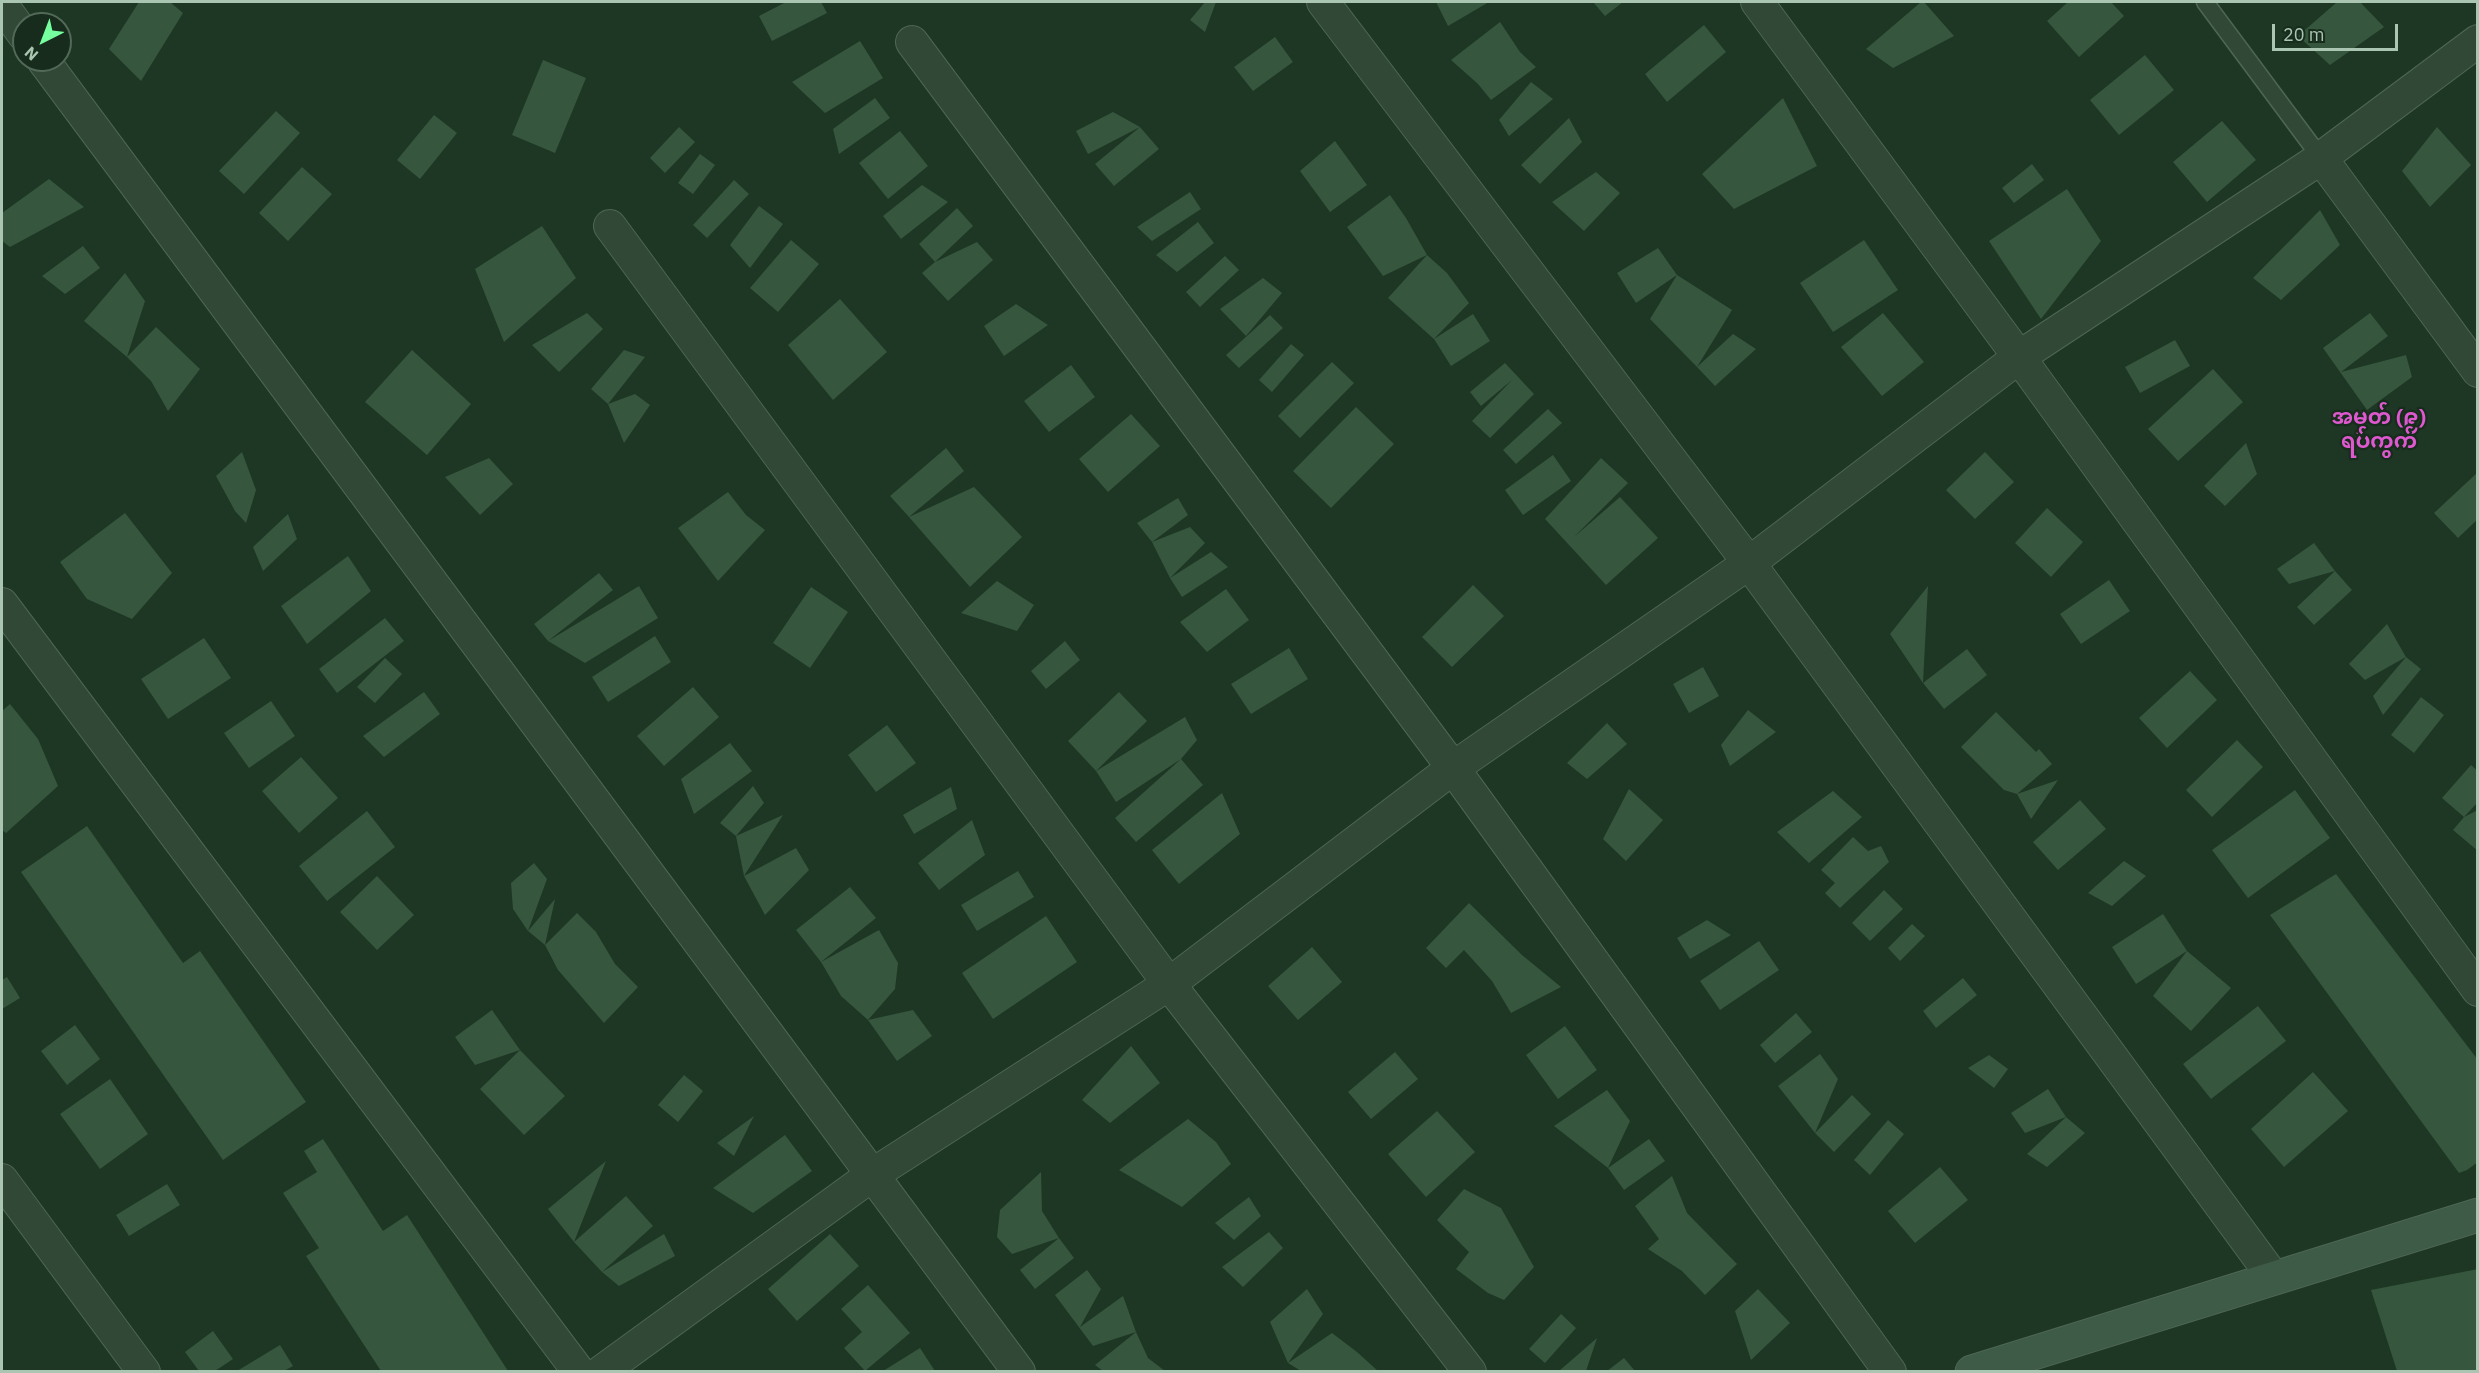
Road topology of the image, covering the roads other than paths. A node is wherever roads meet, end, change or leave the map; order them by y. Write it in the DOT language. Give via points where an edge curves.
graph roads {
  1 [pos="1323,2"];
  2 [pos="1757,2"];
  3 [pos="2205,2"];
  4 [pos="2,5"];
  5 [pos="12,19"];
  6 [pos="2478,41"];
  7 [pos="912,42"];
  8 [pos="52,72"];
  9 [pos="2321,158"];
  10 [pos="610,226"];
  11 [pos="2019,357"];
  12 [pos="2478,371"];
  13 [pos="1749,562"];
  14 [pos="2,604"];
  15 [pos="1453,768"];
  16 [pos="1169,984"];
  17 [pos="2478,990"];
  18 [pos="872,1175"];
  19 [pos="2,1180"];
  20 [pos="2478,1215"];
  21 [pos="2274,1278"];
  22 [pos="144,1371"];
  23 [pos="579,1371"];
  24 [pos="601,1371"];
  25 [pos="1019,1371"];
  26 [pos="1470,1371"];
  27 [pos="1890,1371"];
  28 [pos="1972,1371"];
  1 -- 13 [label="street"];
  2 -- 11 [label="street"];
  3 -- 9 [label="lane"];
  4 -- 5 [label="street"];
  6 -- 9 [label="street"];
  7 -- 15 [label="street"];
  8 -- 18 [label="street"];
  9 -- 11 [label="street"];
  9 -- 12 [label="street"];
  10 -- 16 [label="street"];
  11 -- 13 [label="street"];
  11 -- 17 [label="street"];
  13 -- 15 [label="street"];
  13 -- 21 [label="street"];
  14 -- 23 [label="street"];
  15 -- 16 [label="street"];
  15 -- 27 [label="street"];
  16 -- 18 [label="street"];
  16 -- 26 [label="street"];
  18 -- 24 [label="street"];
  18 -- 25 [label="street"];
  19 -- 22 [label="street"];
  20 -- 21 [label="street"];
  21 -- 28 [label="street"];
}
